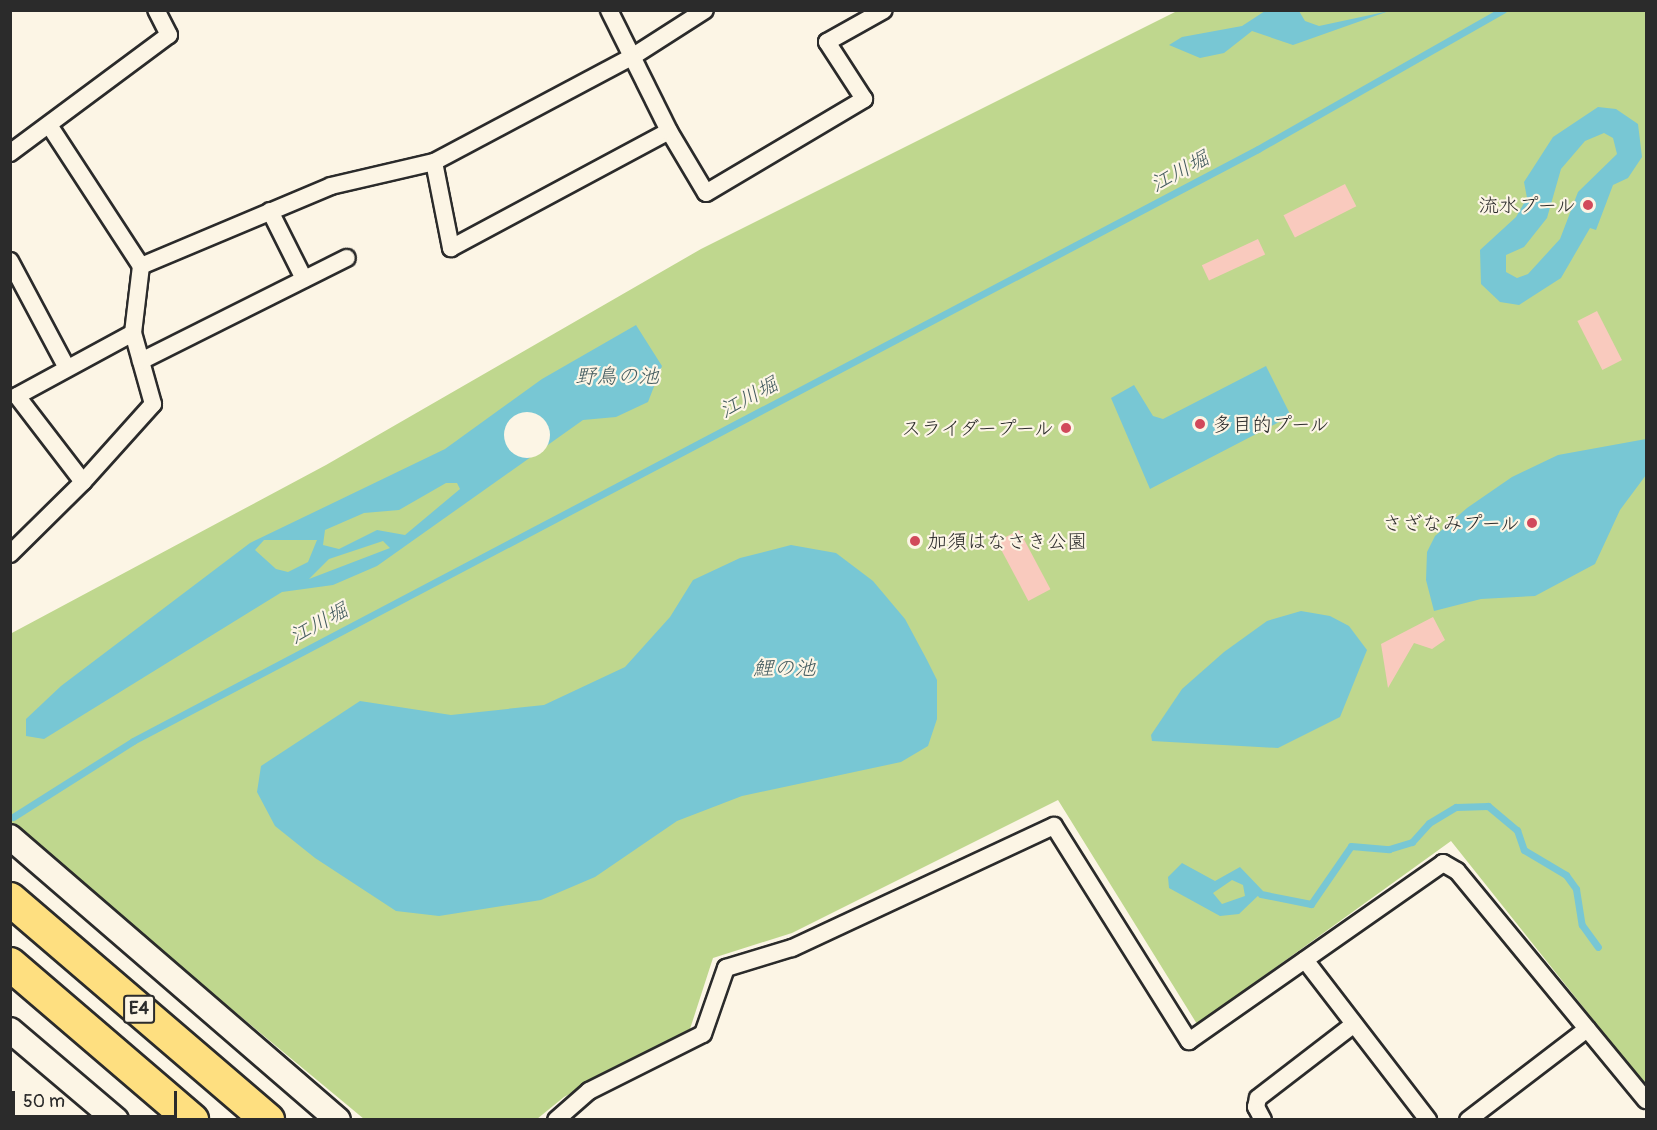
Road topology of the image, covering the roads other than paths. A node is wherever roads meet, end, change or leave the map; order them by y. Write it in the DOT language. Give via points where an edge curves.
graph roads {
  1 [pos="156,10"];
  2 [pos="609,10"];
  3 [pos="705,10"];
  4 [pos="884,10"];
  5 [pos="635,55"];
  6 [pos="49,125"];
  7 [pos="669,131"];
  8 [pos="10,153"];
  9 [pos="434,162"];
  10 [pos="270,212"];
  11 [pos="347,258"];
  12 [pos="10,261"];
  13 [pos="141,266"];
  14 [pos="304,279"];
  15 [pos="133,333"];
  16 [pos="141,361"];
  17 [pos="67,368"];
  18 [pos="14,399"];
  19 [pos="83,482"];
  20 [pos="10,554"];
  21 [pos="10,837"];
  22 [pos="10,899"];
  23 [pos="1305,960"];
  24 [pos="10,964"];
  25 [pos="1354,1024"];
  26 [pos="1587,1029"];
  27 [pos="10,1030"];
  28 [pos="1647,1100"];
  29 [pos="116,1119"];
  30 [pos="192,1119"];
  31 [pos="268,1119"];
  32 [pos="338,1119"];
  33 [pos="556,1119"];
  34 [pos="1263,1119"];
  35 [pos="1428,1119"];
  36 [pos="1468,1119"];
  1 -- 6 [label="street" via="170,34"];
  2 -- 5 [label="street"];
  3 -- 5 [label="street"];
  4 -- 7 [label="street" via="827,42 864,99 706,193"];
  5 -- 7 [label="street"];
  5 -- 9 [label="street"];
  6 -- 8 [label="street"];
  6 -- 13 [label="street"];
  7 -- 9 [label="street" via="451,248"];
  9 -- 10 [label="street" via="331,186"];
  10 -- 13 [label="street"];
  10 -- 14 [label="street"];
  11 -- 14 [label="street"];
  12 -- 17 [label="street"];
  13 -- 15 [label="street"];
  14 -- 16 [label="street"];
  15 -- 16 [label="street"];
  15 -- 17 [label="street"];
  16 -- 19 [label="street" via="153,404"];
  17 -- 18 [label="street"];
  18 -- 19 [label="street"];
  19 -- 20 [label="street"];
  21 -- 32 [label="street"];
  22 -- 31 [label="highway, E4"];
  23 -- 25 [label="street"];
  23 -- 26 [label="street" via="1443,863 1457,870"];
  23 -- 33 [label="street" via="1189,1041 1060,830 1045,827 792,948 726,968 703,1034 588,1091"];
  24 -- 30 [label="highway, E4"];
  25 -- 34 [label="street" via="1258,1098 1256,1107"];
  25 -- 35 [label="street"];
  26 -- 28 [label="street"];
  26 -- 36 [label="street"];
  27 -- 29 [label="street"];
}
